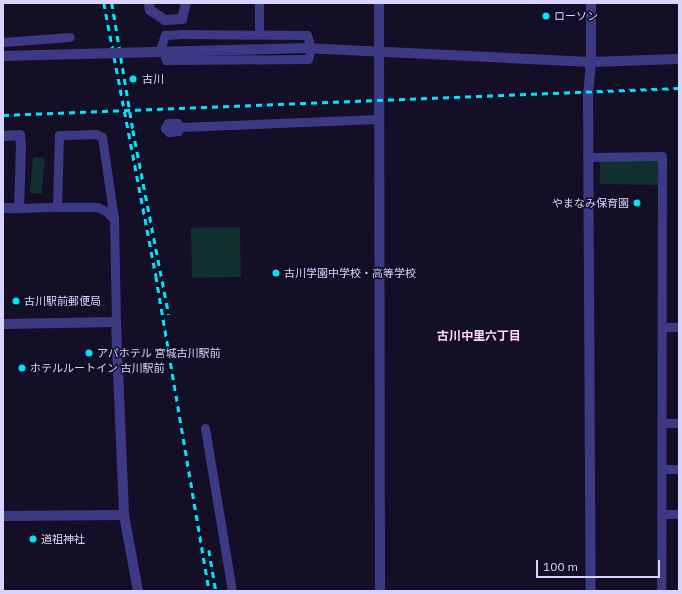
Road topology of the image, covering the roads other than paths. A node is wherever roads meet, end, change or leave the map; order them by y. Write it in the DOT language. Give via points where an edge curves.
graph roads {
  1 [pos="149,3"];
  2 [pos="186,3"];
  3 [pos="259,3"];
  4 [pos="379,3"];
  5 [pos="591,3"];
  6 [pos="258,34"];
  7 [pos="70,37"];
  8 [pos="3,42"];
  9 [pos="308,48"];
  10 [pos="378,52"];
  11 [pos="3,56"];
  12 [pos="679,58"];
  13 [pos="591,62"];
  14 [pos="378,118"];
  15 [pos="181,127"];
  16 [pos="3,136"];
  17 [pos="588,157"];
  18 [pos="3,208"];
  19 [pos="19,208"];
  20 [pos="57,208"];
  21 [pos="114,219"];
  22 [pos="116,322"];
  23 [pos="3,324"];
  24 [pos="662,327"];
  25 [pos="679,327"];
  26 [pos="662,423"];
  27 [pos="679,423"];
  28 [pos="205,428"];
  29 [pos="662,469"];
  30 [pos="679,469"];
  31 [pos="661,514"];
  32 [pos="679,514"];
  33 [pos="124,515"];
  34 [pos="3,516"];
  35 [pos="138,591"];
  36 [pos="232,591"];
  37 [pos="380,591"];
  38 [pos="591,591"];
  39 [pos="661,591"];
  1 -- 2 [label="street" via="150,10 165,20 182,19"];
  3 -- 6 [label="street"];
  4 -- 10 [label="street"];
  5 -- 13 [label="street"];
  6 -- 9 [label="street" via="307,35"];
  6 -- 9 [label="street" via="165,34 162,47 166,60 308,59"];
  7 -- 8 [label="street"];
  9 -- 10 [label="street"];
  9 -- 11 [label="street, bridge"];
  10 -- 13 [label="street"];
  10 -- 14 [label="street"];
  12 -- 13 [label="street"];
  13 -- 17 [label="street"];
  14 -- 15 [label="street"];
  14 -- 37 [label="street"];
  16 -- 19 [label="street" via="20,135"];
  17 -- 24 [label="street" via="662,156"];
  17 -- 38 [label="street"];
  18 -- 19 [label="street"];
  19 -- 20 [label="street"];
  20 -- 21 [label="street" via="97,207"];
  20 -- 21 [label="street" via="59,135 96,134 102,137"];
  21 -- 22 [label="street"];
  22 -- 23 [label="street"];
  22 -- 33 [label="street"];
  24 -- 25 [label="street"];
  24 -- 26 [label="street"];
  26 -- 27 [label="street"];
  26 -- 29 [label="street"];
  28 -- 36 [label="street"];
  29 -- 30 [label="street"];
  29 -- 31 [label="street"];
  31 -- 32 [label="street"];
  31 -- 39 [label="street"];
  33 -- 34 [label="street"];
  33 -- 35 [label="street"];
}
